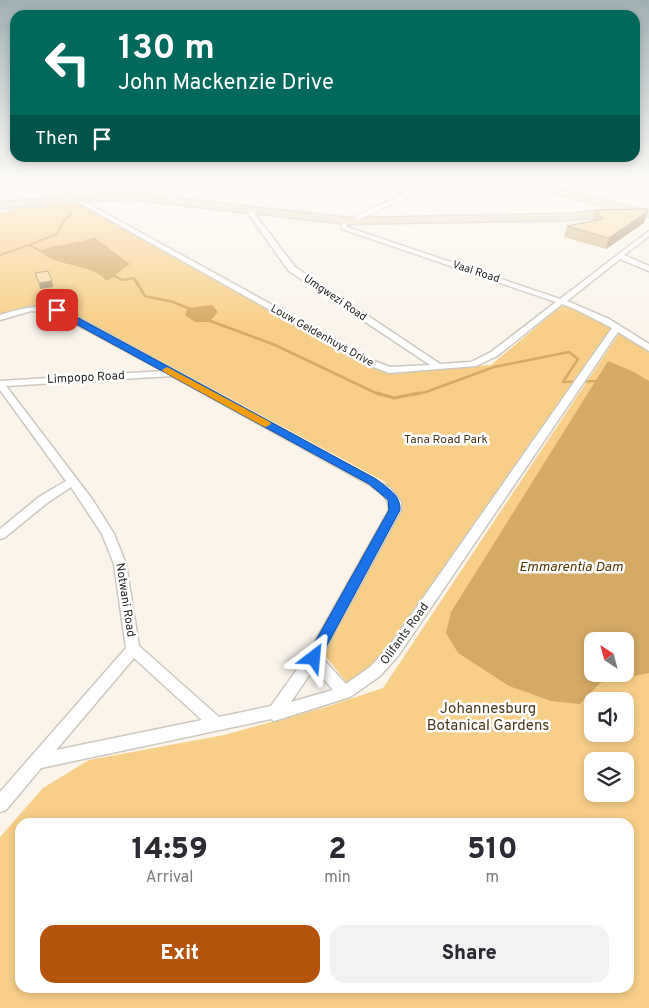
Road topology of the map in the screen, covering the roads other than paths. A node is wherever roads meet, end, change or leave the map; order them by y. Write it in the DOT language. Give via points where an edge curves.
graph roads {
  1 [pos="130,229"];
  2 [pos="262,229"];
  3 [pos="358,229"];
  4 [pos="649,233"];
  5 [pos="622,254"];
  6 [pos="649,260"];
  7 [pos="649,269"];
  8 [pos="562,301"];
  9 [pos="0,318"];
  10 [pos="616,328"];
  11 [pos="635,340"];
  12 [pos="608,341"];
  13 [pos="649,348"];
  14 [pos="438,367"];
  15 [pos="173,373"];
  16 [pos="0,384"];
  17 [pos="72,482"];
  18 [pos="0,535"];
  19 [pos="133,648"];
  20 [pos="314,658"];
  21 [pos="345,693"];
  22 [pos="274,714"];
  23 [pos="218,725"];
  24 [pos="36,762"];
  25 [pos="0,804"];
  1 -- 14 [label="street, Louw Geldenhuys Drive" via="376,366 395,370"];
  2 -- 14 [label="street, Umgwezi Road" via="292,269"];
  3 -- 8 [label="street, Vaal Road"];
  4 -- 5 [label="street, Louw Geldenhuys Drive"];
  5 -- 6 [label="street"];
  5 -- 7 [label="street"];
  5 -- 8 [label="street, Louw Geldenhuys Drive"];
  8 -- 10 [label="street"];
  8 -- 14 [label="street, Louw Geldenhuys Drive" via="483,360"];
  9 -- 15 [label="street" via="32,309 53,309"];
  10 -- 11 [label="street"];
  10 -- 12 [label="street, Olifants Road"];
  11 -- 12 [label="street"];
  11 -- 13 [label="street"];
  12 -- 21 [label="street, Olifants Road" via="394,652 367,679"];
  15 -- 16 [label="street, Limpopo Road"];
  15 -- 20 [label="street" via="372,482 395,502 395,510"];
  16 -- 17 [label="street, Notwani Road"];
  17 -- 18 [label="street" via="43,500"];
  17 -- 19 [label="street, Notwani Road" via="88,502 115,549"];
  19 -- 23 [label="street, Notwani Road"];
  19 -- 24 [label="street"];
  20 -- 21 [label="street"];
  20 -- 22 [label="street"];
  21 -- 22 [label="street, Olifants Road"];
  22 -- 23 [label="street, Olifants Road"];
  23 -- 24 [label="street, Olifants Road"];
  24 -- 25 [label="street"];
}
